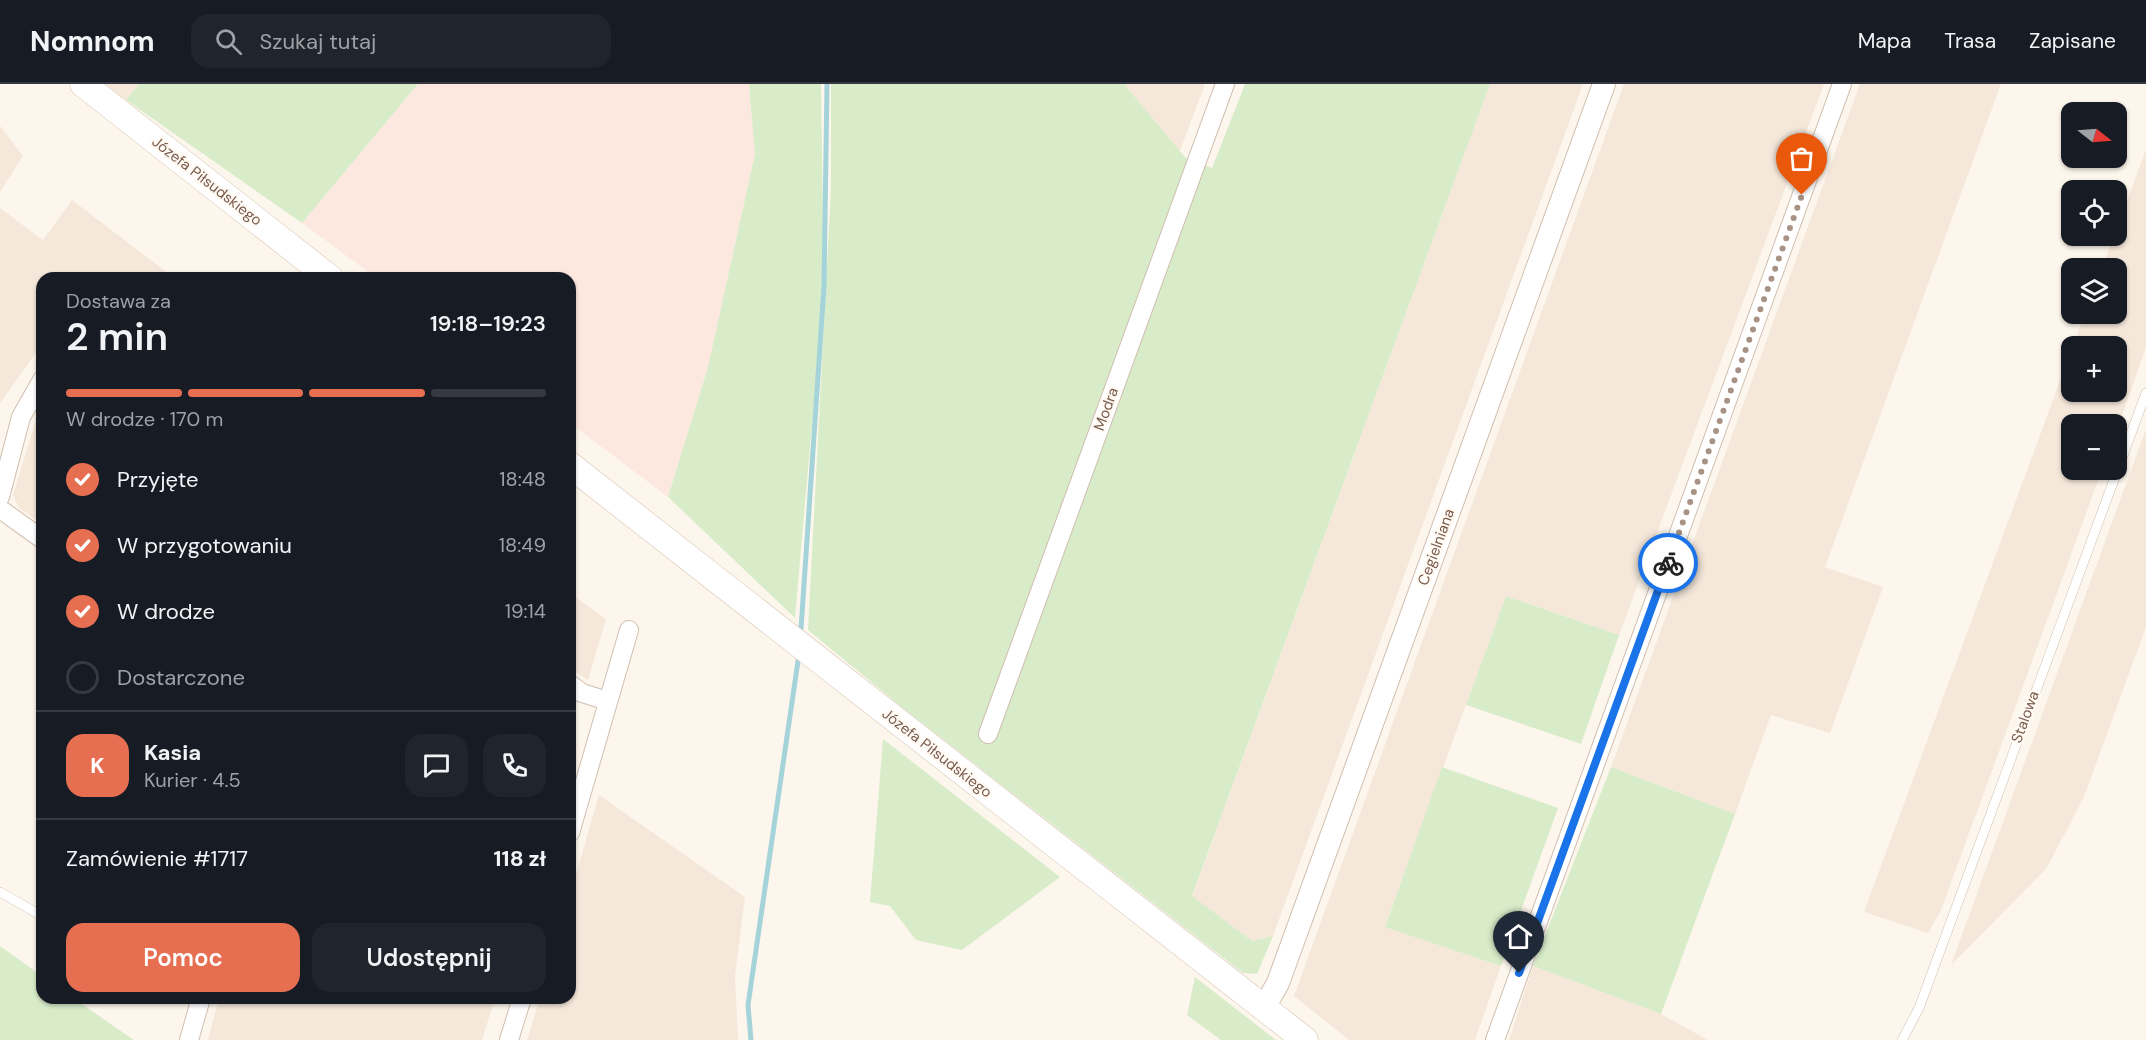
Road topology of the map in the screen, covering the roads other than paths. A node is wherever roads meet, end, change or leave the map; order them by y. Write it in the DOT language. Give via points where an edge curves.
graph roads {
  1 [pos="83,84"];
  2 [pos="1225,84"];
  3 [pos="1604,84"];
  4 [pos="1842,84"];
  5 [pos="322,272"];
  6 [pos="36,391"];
  7 [pos="2146,393"];
  8 [pos="576,470"];
  9 [pos="0,497"];
  10 [pos="0,509"];
  11 [pos="36,535"];
  12 [pos="629,630"];
  13 [pos="576,688"];
  14 [pos="608,701"];
  15 [pos="988,734"];
  16 [pos="576,812"];
  17 [pos="0,892"];
  18 [pos="36,913"];
  19 [pos="199,1004"];
  20 [pos="520,1004"];
  21 [pos="1261,1006"];
  22 [pos="189,1040"];
  23 [pos="509,1040"];
  24 [pos="1305,1040"];
  25 [pos="1495,1040"];
  26 [pos="1902,1040"];
  1 -- 5 [label="main road, Józefa Piłsudskiego"];
  2 -- 15 [label="street, Modra"];
  3 -- 21 [label="street, Cegielniana" via="1278,983"];
  4 -- 25 [label="street"];
  6 -- 9 [label="street" via="21,417"];
  7 -- 26 [label="lane, Stalowa" via="1918,1008"];
  8 -- 21 [label="main road, Józefa Piłsudskiego"];
  10 -- 11 [label="street"];
  12 -- 14 [label="street"];
  13 -- 14 [label="street"];
  14 -- 16 [label="street"];
  17 -- 18 [label="lane"];
  19 -- 22 [label="street"];
  20 -- 23 [label="street"];
  21 -- 24 [label="main road, Józefa Piłsudskiego"];
}
